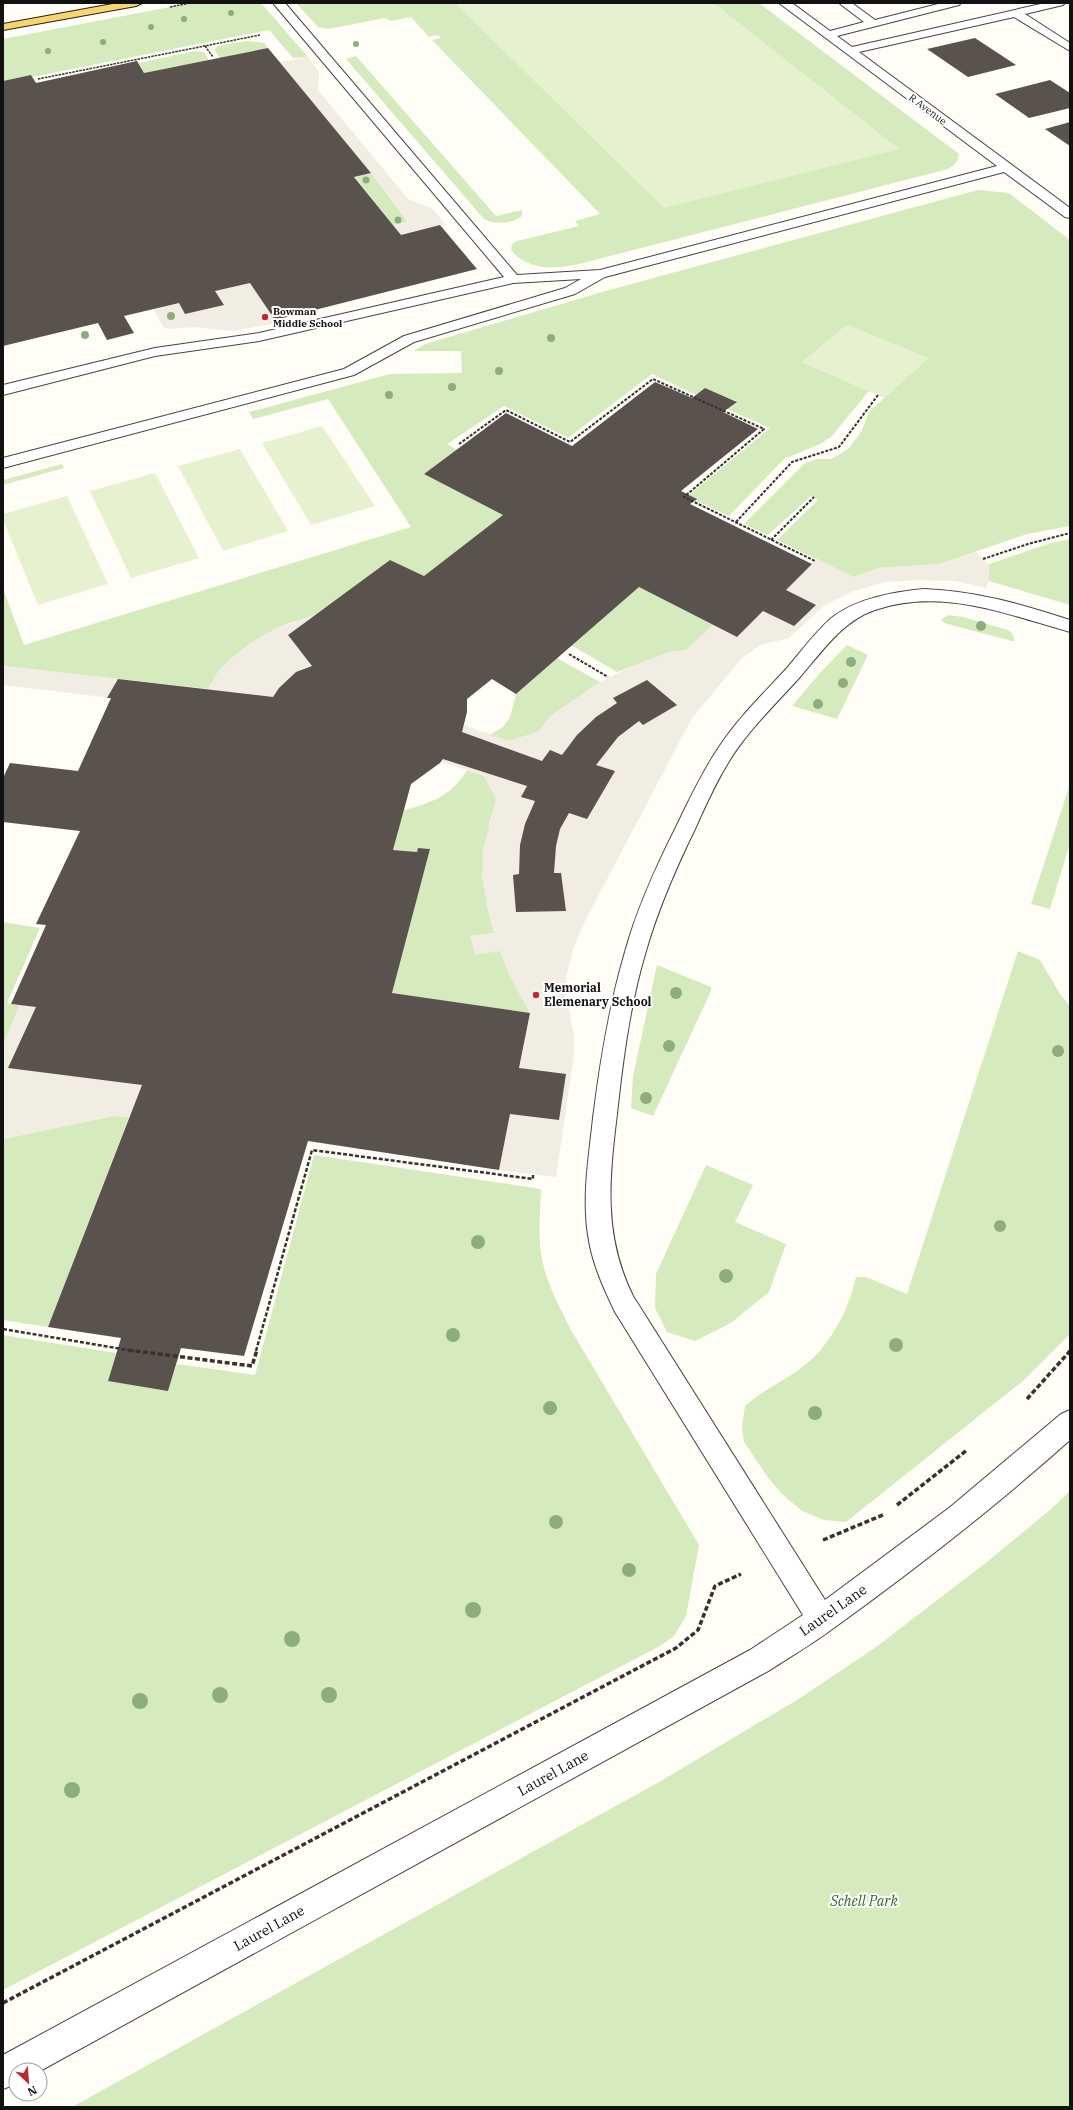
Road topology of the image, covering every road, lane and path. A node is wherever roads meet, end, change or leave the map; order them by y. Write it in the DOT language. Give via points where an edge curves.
graph roads {
  1 [pos="136,3"];
  2 [pos="279,3"];
  3 [pos="785,3"];
  4 [pos="845,3"];
  5 [pos="915,3"];
  6 [pos="955,3"];
  7 [pos="1059,3"];
  8 [pos="925,10"];
  9 [pos="1016,13"];
  10 [pos="872,23"];
  11 [pos="3,27"];
  12 [pos="263,34"];
  13 [pos="827,35"];
  14 [pos="205,46"];
  15 [pos="1070,48"];
  16 [pos="850,51"];
  17 [pos="213,57"];
  18 [pos="38,79"];
  19 [pos="1006,168"];
  20 [pos="1070,214"];
  21 [pos="600,274"];
  22 [pos="513,279"];
  23 [pos="3,390"];
  24 [pos="878,395"];
  25 [pos="459,444"];
  26 [pos="3,463"];
  27 [pos="814,497"];
  28 [pos="736,522"];
  29 [pos="1070,533"];
  30 [pos="772,540"];
  31 [pos="983,559"];
  32 [pos="815,561"];
  33 [pos="1070,626"];
  34 [pos="569,654"];
  35 [pos="608,677"];
  36 [pos="533,1175"];
  37 [pos="3,1329"];
  38 [pos="1070,1351"];
  39 [pos="1025,1401"];
  40 [pos="1070,1423"];
  41 [pos="971,1446"];
  42 [pos="782,1556"];
  43 [pos="822,1620"];
  44 [pos="3,2003"];
  45 [pos="3,2073"];
  1 -- 11 [label="main road"];
  2 -- 22 [label="street"];
  3 -- 13 [label="street, R Avenue"];
  4 -- 10 [label="street"];
  5 -- 8 [label="street"];
  6 -- 8 [label="street"];
  7 -- 9 [label="street"];
  8 -- 10 [label="street"];
  9 -- 15 [label="street"];
  9 -- 16 [label="street"];
  10 -- 13 [label="street"];
  12 -- 14 [label="path"];
  13 -- 16 [label="street, R Avenue"];
  14 -- 17 [label="path"];
  14 -- 18 [label="path"];
  16 -- 19 [label="street, R Avenue"];
  19 -- 20 [label="street, R Avenue"];
  19 -- 21 [label="street"];
  21 -- 22 [label="street"];
  21 -- 26 [label="street" via="570,291 409,339 350,372"];
  22 -- 23 [label="street" via="259,337 155,352"];
  24 -- 28 [label="path" via="839,447 792,462"];
  25 -- 28 [label="path" via="506,410 570,442 653,379 764,429 684,497"];
  27 -- 30 [label="path"];
  28 -- 30 [label="path"];
  29 -- 31 [label="path"];
  30 -- 32 [label="path"];
  33 -- 42 [label="street" via="1022,610 973,598 948,595 896,598 852,612 839,621 746,725 721,757 664,873 643,929 623,1000 609,1076 597,1185 600,1239 611,1279 624,1304"];
  34 -- 35 [label="path"];
  36 -- 37 [label="path" via="533,1179 312,1150 252,1366"];
  38 -- 39 [label="path"];
  40 -- 43 [label="street, Laurel Lane" via="972,1506"];
  41 -- 42 [label="path" via="884,1515"];
  42 -- 43 [label="street"];
  42 -- 44 [label="path" via="715,1586 698,1630 676,1648"];
  43 -- 45 [label="street, Laurel Lane" via="760,1660"];
}
